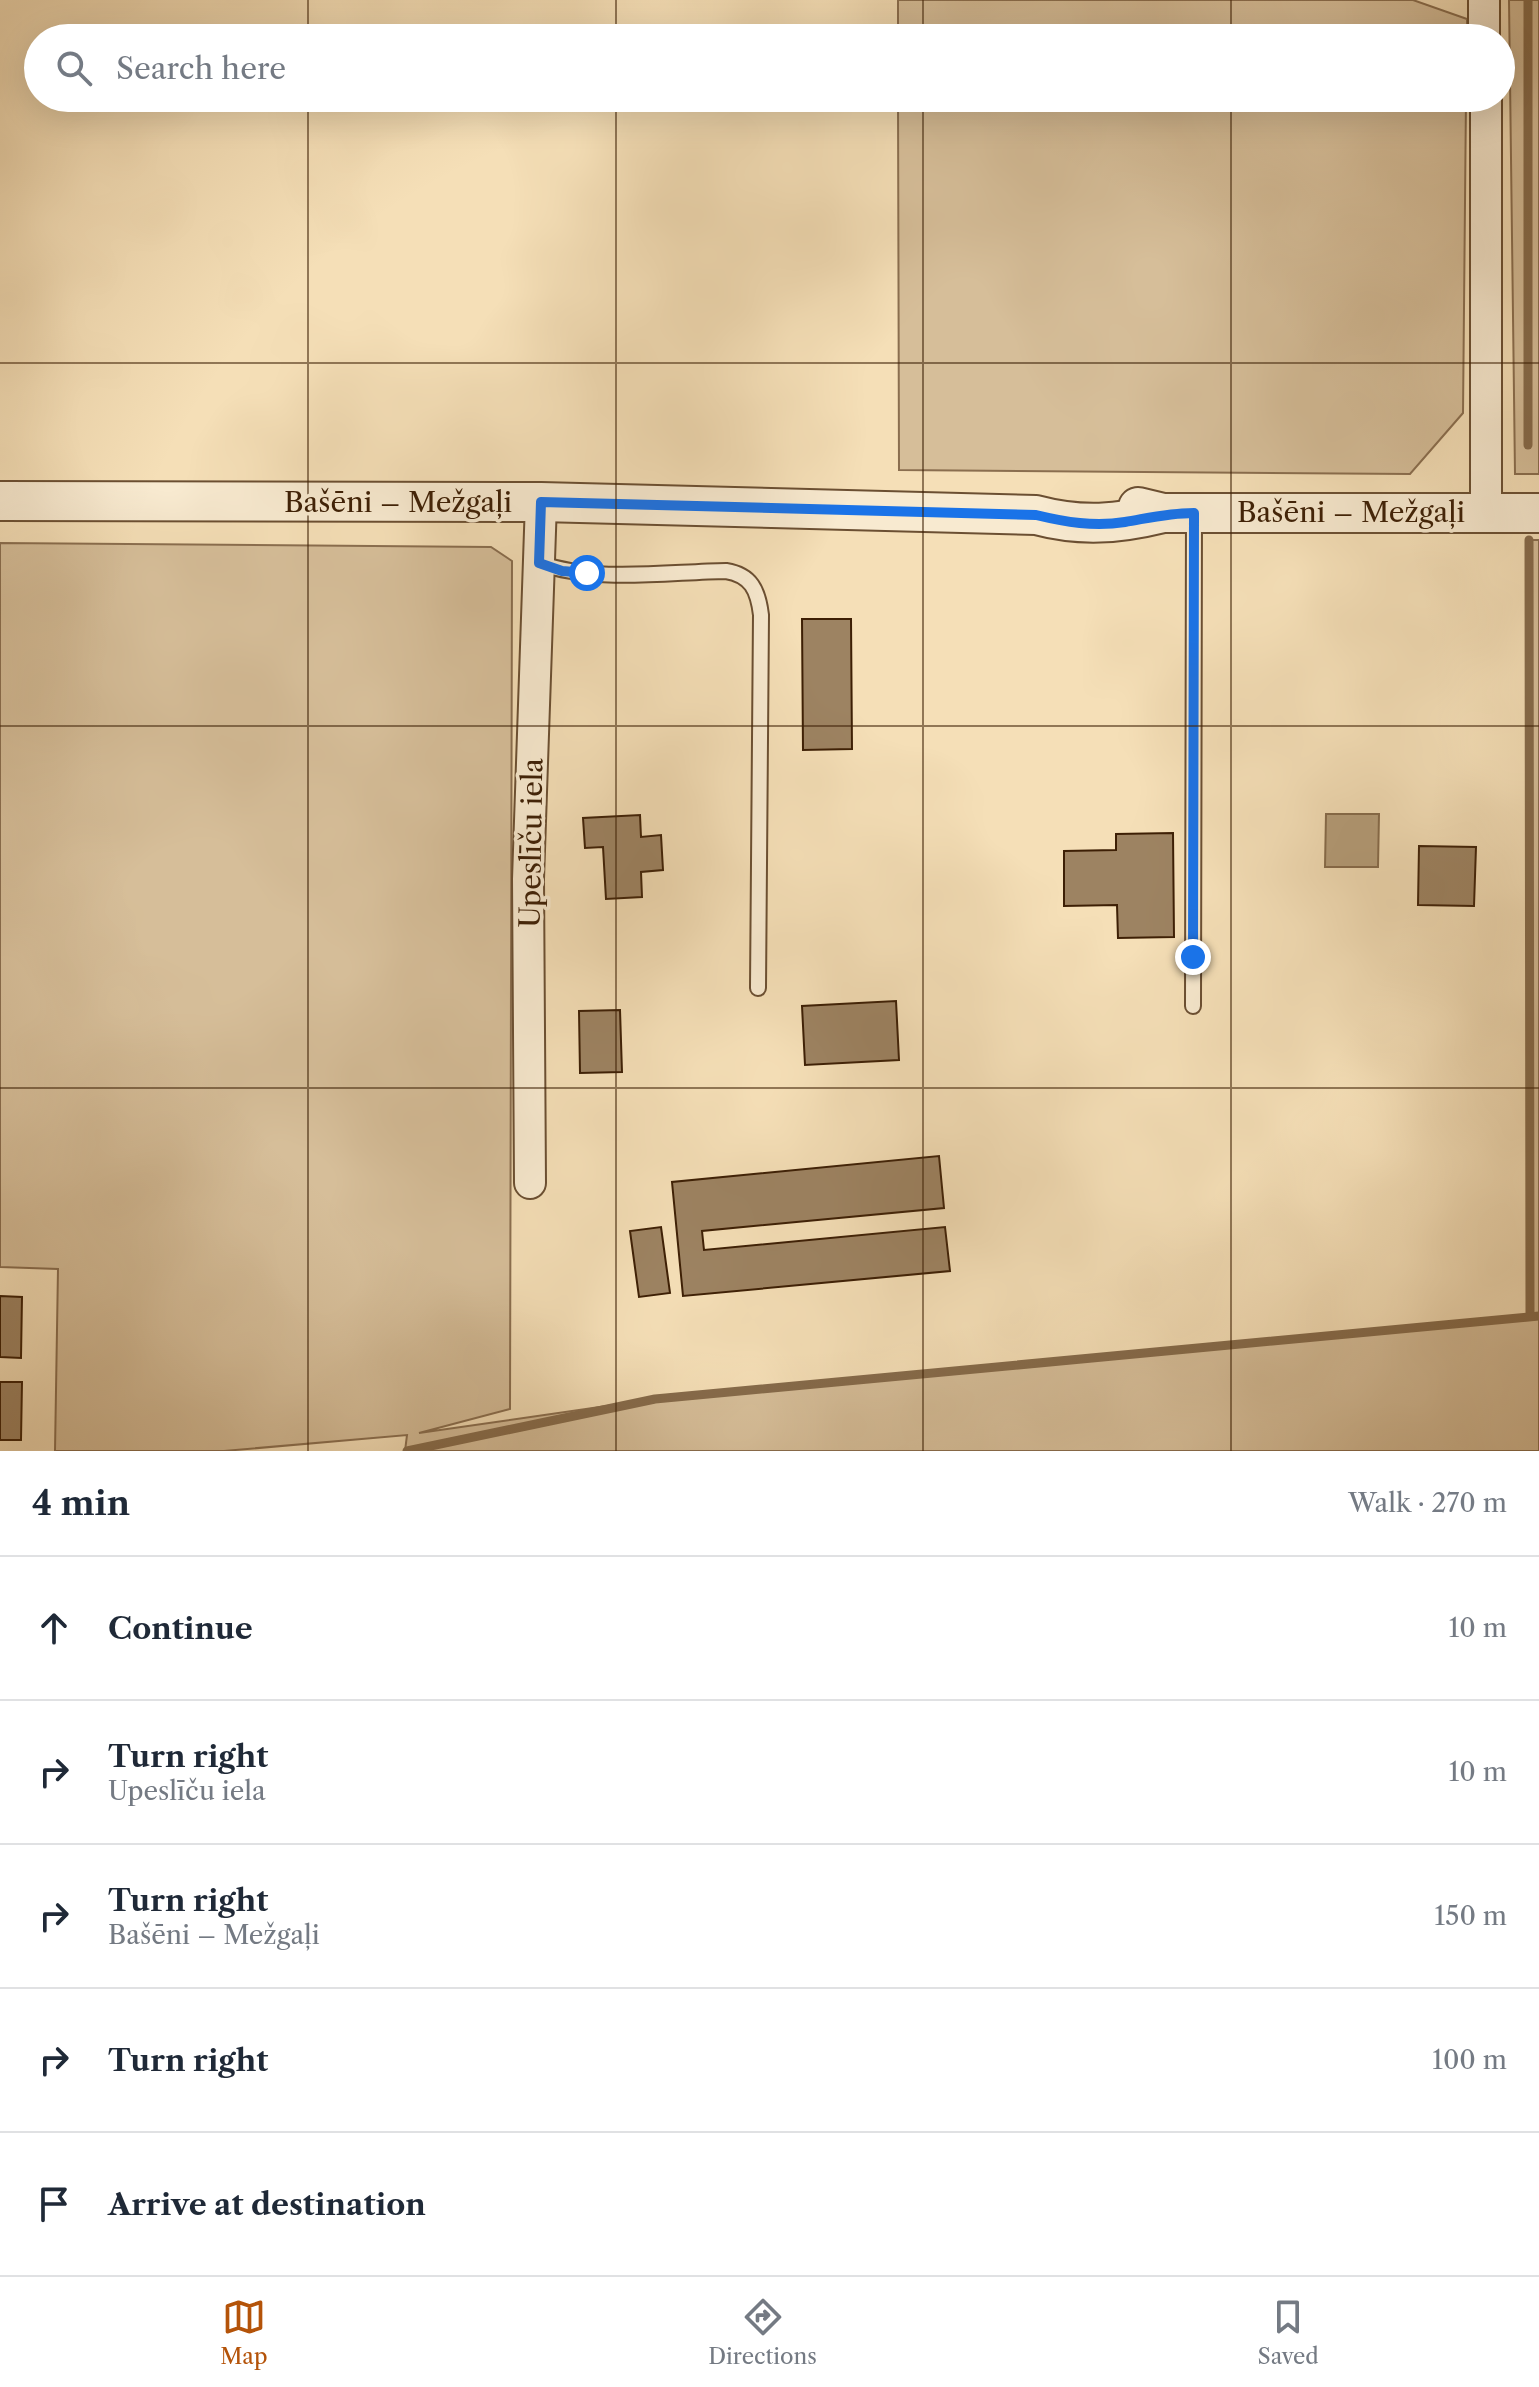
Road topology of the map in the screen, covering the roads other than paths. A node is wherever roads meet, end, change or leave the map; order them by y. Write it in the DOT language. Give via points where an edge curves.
graph roads {
  1 [pos="1484,0"];
  2 [pos="1484,24"];
  3 [pos="1486,112"];
  4 [pos="0,501"];
  5 [pos="541,502"];
  6 [pos="1486,512"];
  7 [pos="1178,513"];
  8 [pos="1539,513"];
  9 [pos="539,563"];
  10 [pos="758,988"];
  11 [pos="1193,1006"];
  12 [pos="530,1183"];
  1 -- 2 [label="street"];
  3 -- 6 [label="street"];
  4 -- 5 [label="street, Bašēni – Mežgaļi"];
  5 -- 7 [label="street, Bašēni – Mežgaļi" via="1036,515 1093,525"];
  5 -- 9 [label="street, Upeslīču iela"];
  6 -- 7 [label="street, Bašēni – Mežgaļi"];
  6 -- 8 [label="street, Bašēni – Mežgaļi"];
  7 -- 11 [label="lane"];
  9 -- 10 [label="lane" via="587,573 726,571 755,587 761,615"];
  9 -- 12 [label="street, Upeslīču iela" via="528,879"];
}
